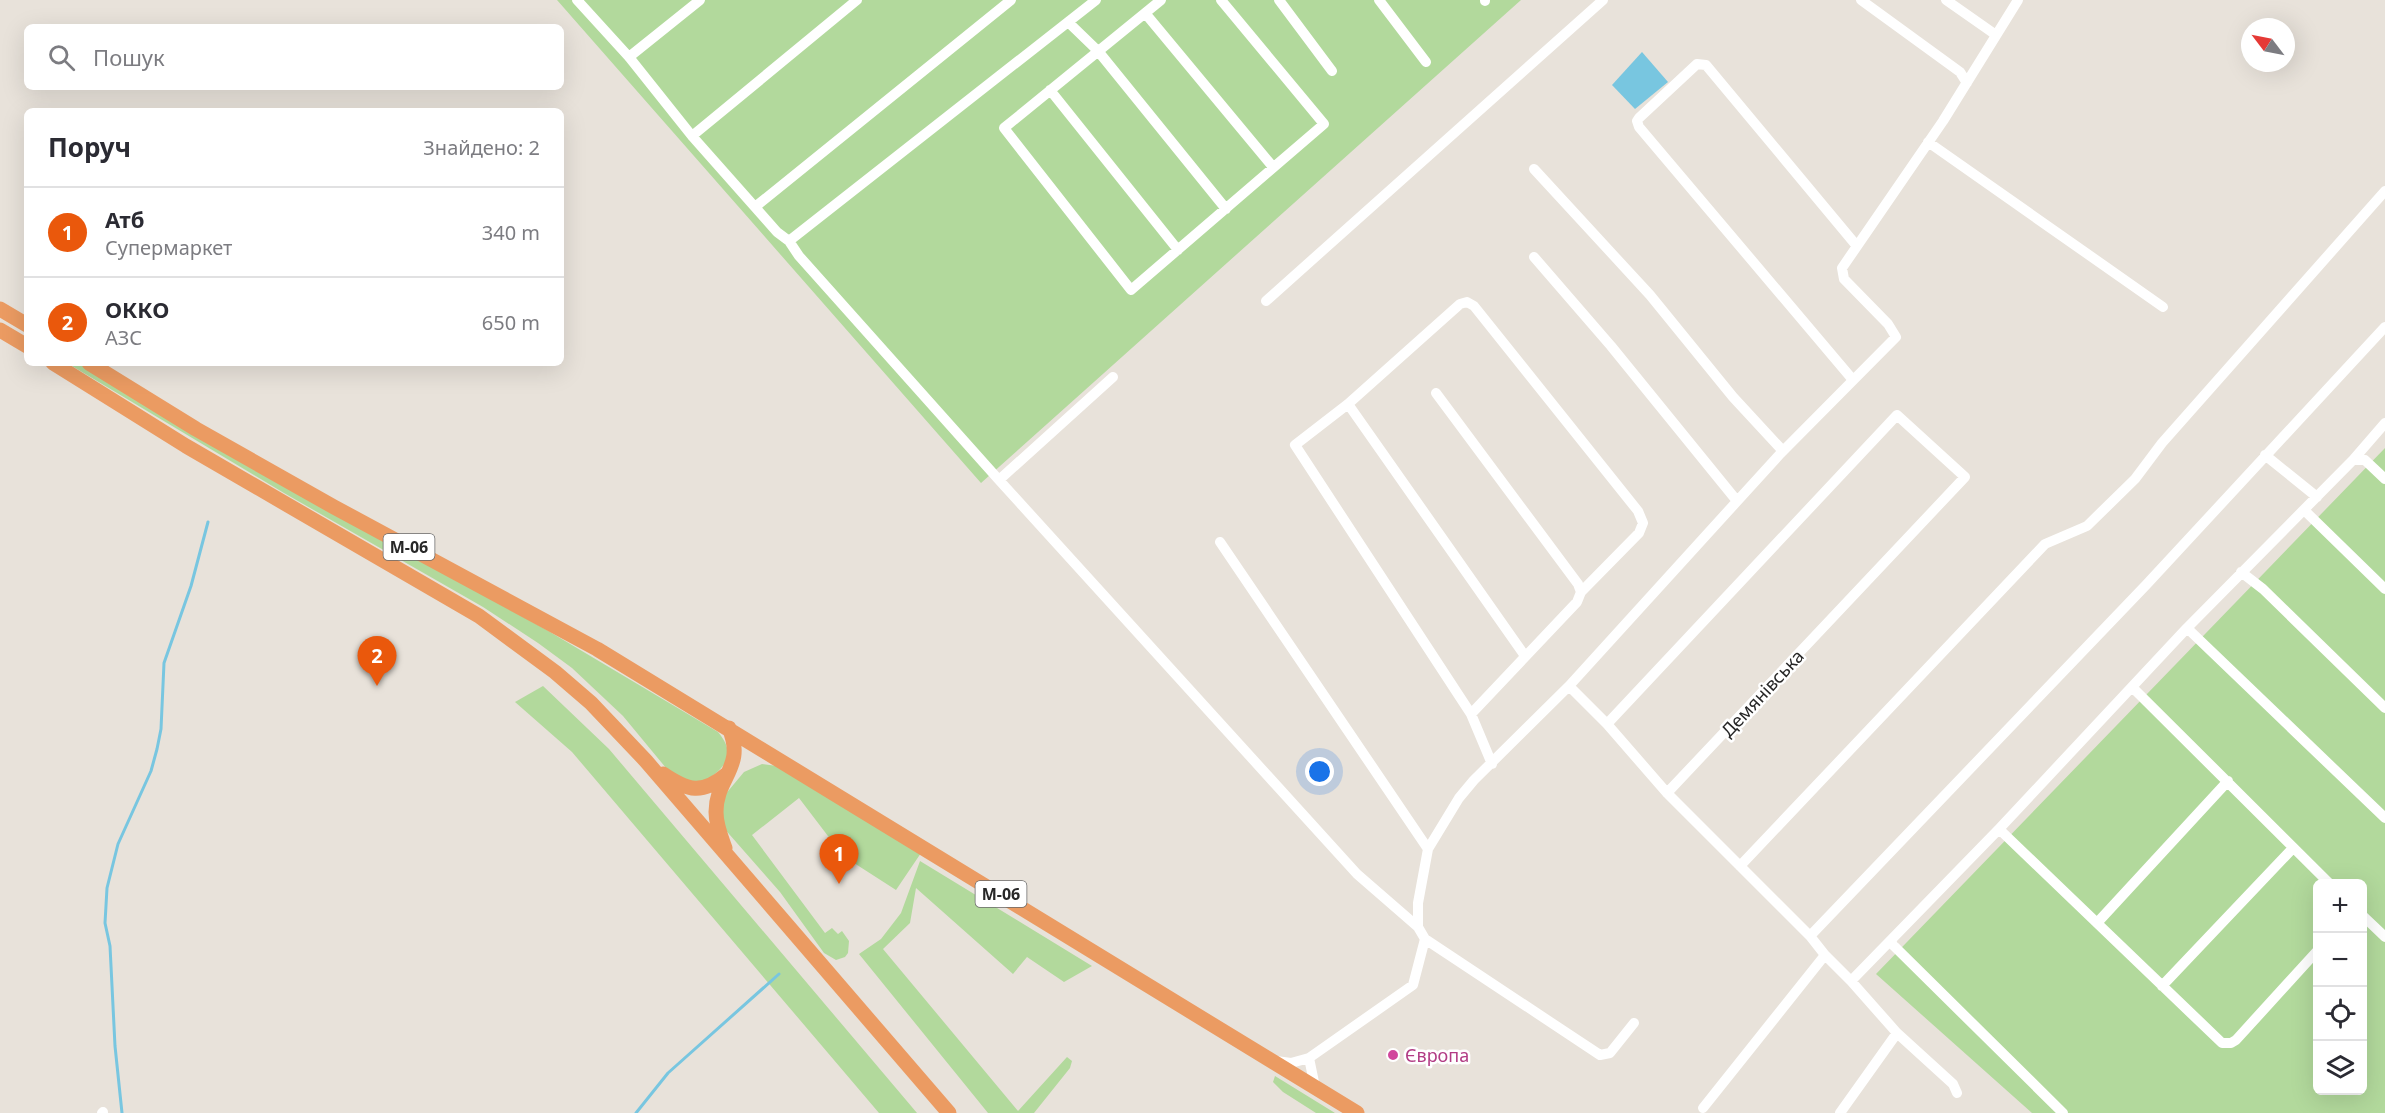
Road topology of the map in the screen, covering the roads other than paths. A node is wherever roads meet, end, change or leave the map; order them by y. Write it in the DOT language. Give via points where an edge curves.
graph roads {
  1 [pos="577,0"];
  2 [pos="700,0"];
  3 [pos="857,0"];
  4 [pos="1011,0"];
  5 [pos="1096,0"];
  6 [pos="1161,0"];
  7 [pos="1221,0"];
  8 [pos="1279,0"];
  9 [pos="1379,0"];
  10 [pos="1603,0"];
  11 [pos="1861,0"];
  12 [pos="1946,0"];
  13 [pos="2018,0"];
  14 [pos="1145,13"];
  15 [pos="1068,22"];
  16 [pos="1996,35"];
  17 [pos="1098,51"];
  18 [pos="629,57"];
  19 [pos="1426,62"];
  20 [pos="1332,71"];
  21 [pos="1967,83"];
  22 [pos="1050,90"];
  23 [pos="692,136"];
  24 [pos="1928,142"];
  25 [pos="1273,167"];
  26 [pos="1534,169"];
  27 [pos="2385,191"];
  28 [pos="755,207"];
  29 [pos="1226,209"];
  30 [pos="789,241"];
  31 [pos="1856,245"];
  32 [pos="1178,250"];
  33 [pos="1534,256"];
  34 [pos="1266,301"];
  35 [pos="2163,307"];
  36 [pos="0,309"];
  37 [pos="24,323"];
  38 [pos="2385,327"];
  39 [pos="1,333"];
  40 [pos="24,344"];
  41 [pos="58,366"];
  42 [pos="95,366"];
  43 [pos="1113,377"];
  44 [pos="1853,380"];
  45 [pos="1436,393"];
  46 [pos="1348,404"];
  47 [pos="2385,423"];
  48 [pos="1783,451"];
  49 [pos="2265,455"];
  50 [pos="2353,460"];
  51 [pos="2385,479"];
  52 [pos="999,480"];
  53 [pos="2317,497"];
  54 [pos="1737,501"];
  55 [pos="2304,510"];
  56 [pos="1220,542"];
  57 [pos="2241,572"];
  58 [pos="2385,589"];
  59 [pos="1581,592"];
  60 [pos="2187,628"];
  61 [pos="1525,656"];
  62 [pos="1569,687"];
  63 [pos="2133,688"];
  64 [pos="2385,708"];
  65 [pos="1471,714"];
  66 [pos="1607,724"];
  67 [pos="729,728"];
  68 [pos="646,761"];
  69 [pos="1492,764"];
  70 [pos="729,773"];
  71 [pos="2228,781"];
  72 [pos="1667,793"];
  73 [pos="2385,818"];
  74 [pos="1999,829"];
  75 [pos="2293,848"];
  76 [pos="1428,849"];
  77 [pos="728,856"];
  78 [pos="1740,866"];
  79 [pos="2325,879"];
  80 [pos="2367,920"];
  81 [pos="2097,923"];
  82 [pos="1418,927"];
  83 [pos="1810,936"];
  84 [pos="2385,937"];
  85 [pos="1425,939"];
  86 [pos="1891,940"];
  87 [pos="1825,954"];
  88 [pos="2313,955"];
  89 [pos="1851,981"];
  90 [pos="2162,986"];
  91 [pos="1634,1023"];
  92 [pos="1897,1033"];
  93 [pos="1309,1058"];
  94 [pos="1273,1060"];
  95 [pos="1315,1087"];
  96 [pos="1957,1093"];
  97 [pos="1703,1108"];
  98 [pos="950,1113"];
  99 [pos="1357,1113"];
  100 [pos="1840,1113"];
  101 [pos="2063,1113"];
  1 -- 18 [label="street"];
  2 -- 18 [label="street"];
  3 -- 23 [label="street"];
  4 -- 28 [label="street"];
  5 -- 15 [label="street"];
  6 -- 14 [label="street"];
  7 -- 25 [label="street" via="1324,124"];
  8 -- 20 [label="street"];
  9 -- 19 [label="street"];
  10 -- 34 [label="street"];
  11 -- 21 [label="street" via="1960,72"];
  12 -- 16 [label="street"];
  13 -- 16 [label="street"];
  14 -- 17 [label="street"];
  14 -- 25 [label="street"];
  15 -- 17 [label="street"];
  15 -- 30 [label="street"];
  16 -- 21 [label="street"];
  17 -- 22 [label="street"];
  17 -- 29 [label="street"];
  18 -- 23 [label="street"];
  21 -- 24 [label="street"];
  22 -- 32 [label="street"];
  22 -- 32 [label="street" via="1004,128 1131,290"];
  23 -- 28 [label="street"];
  24 -- 31 [label="street"];
  24 -- 35 [label="street"];
  25 -- 29 [label="street"];
  26 -- 48 [label="street" via="1650,295 1733,397"];
  27 -- 78 [label="street" via="2134,479 2086,526 2045,544"];
  28 -- 30 [label="street"];
  29 -- 32 [label="street"];
  30 -- 52 [label="street"];
  31 -- 44 [label="street" via="1842,268 1844,279 1896,337"];
  31 -- 44 [label="street" via="1706,65 1697,64 1637,121"];
  33 -- 54 [label="street"];
  36 -- 37 [label="highway"];
  38 -- 49 [label="street"];
  39 -- 40 [label="highway"];
  41 -- 68 [label="highway, М-06" via="186,446 479,615 591,703"];
  42 -- 67 [label="highway, М-06" via="226,446 597,649"];
  43 -- 52 [label="street"];
  44 -- 48 [label="street"];
  45 -- 59 [label="street"];
  46 -- 59 [label="street" via="1460,304 1474,306 1638,511 1643,523 1639,532"];
  46 -- 61 [label="street"];
  46 -- 65 [label="street" via="1295,446"];
  47 -- 50 [label="street"];
  48 -- 54 [label="street"];
  49 -- 53 [label="street"];
  49 -- 83 [label="street"];
  50 -- 51 [label="street" via="2365,460"];
  50 -- 53 [label="street"];
  52 -- 82 [label="street" via="1357,874"];
  53 -- 55 [label="street"];
  54 -- 62 [label="street"];
  55 -- 57 [label="street"];
  55 -- 58 [label="street"];
  56 -- 76 [label="street"];
  57 -- 60 [label="street"];
  57 -- 64 [label="street"];
  59 -- 61 [label="street" via="1577,602"];
  60 -- 63 [label="street"];
  60 -- 73 [label="street"];
  61 -- 65 [label="street"];
  62 -- 66 [label="street"];
  62 -- 69 [label="street"];
  63 -- 71 [label="street"];
  63 -- 74 [label="street"];
  65 -- 69 [label="street"];
  66 -- 72 [label="street"];
  66 -- 72 [label="street, Демянівська" via="1897,415 1965,477"];
  67 -- 70 [label="highway" via="735,754"];
  67 -- 94 [label="highway, М-06"];
  68 -- 70 [label="highway" via="688,788 709,787"];
  68 -- 77 [label="highway, М-06"];
  69 -- 76 [label="street" via="1459,798"];
  70 -- 77 [label="highway" via="719,793 716,812"];
  71 -- 75 [label="street"];
  71 -- 81 [label="street"];
  72 -- 78 [label="street"];
  74 -- 81 [label="street"];
  74 -- 86 [label="street"];
  75 -- 79 [label="street"];
  75 -- 90 [label="street"];
  76 -- 82 [label="street" via="1418,903"];
  77 -- 98 [label="highway, М-06"];
  78 -- 83 [label="street"];
  80 -- 84 [label="street"];
  81 -- 90 [label="street"];
  82 -- 85 [label="street"];
  83 -- 87 [label="street"];
  85 -- 91 [label="street" via="1600,1055 1610,1053"];
  85 -- 93 [label="street" via="1413,985"];
  86 -- 89 [label="street"];
  86 -- 101 [label="street"];
  87 -- 89 [label="street"];
  87 -- 97 [label="street"];
  88 -- 90 [label="street" via="2231,1043 2217,1040"];
  89 -- 92 [label="street"];
  92 -- 96 [label="street" via="1953,1084"];
  92 -- 100 [label="street"];
  93 -- 94 [label="street" via="1291,1063"];
  93 -- 95 [label="street"];
  94 -- 95 [label="highway, М-06"];
  95 -- 99 [label="highway, М-06"];
}
